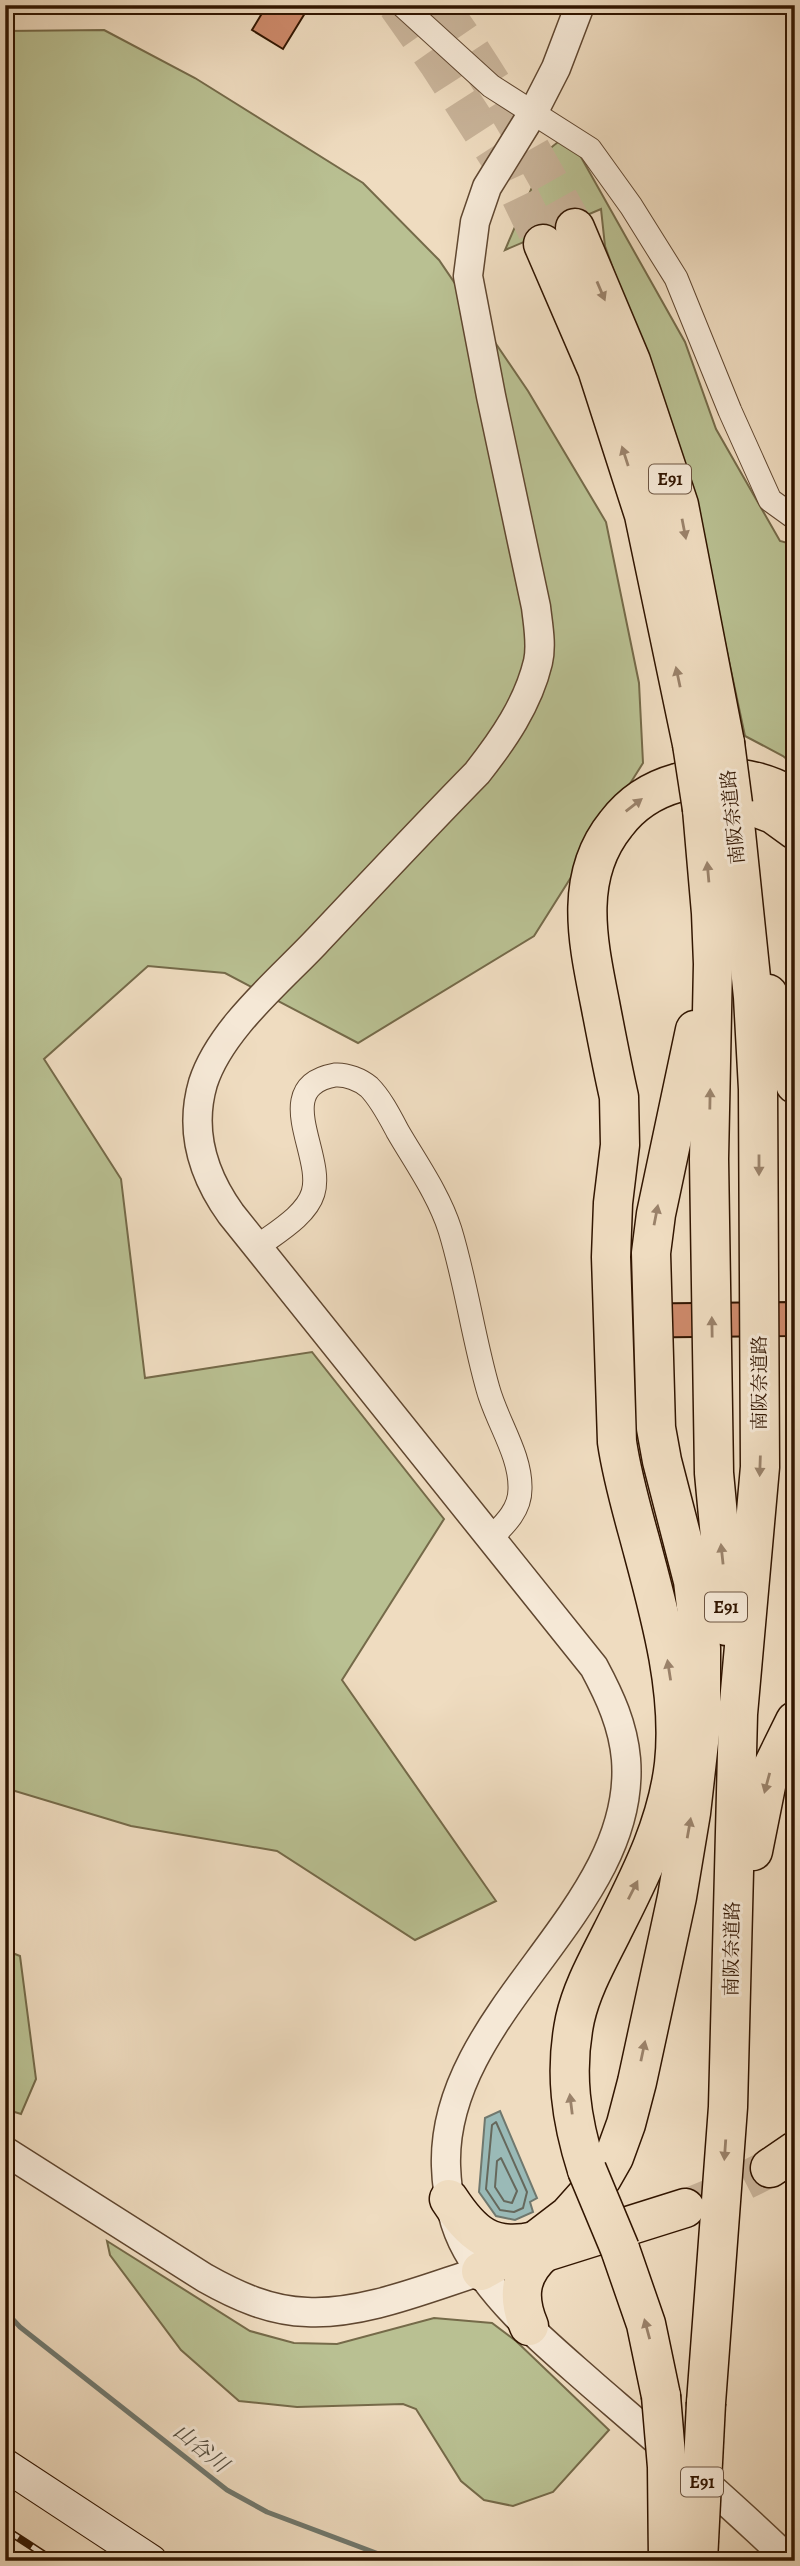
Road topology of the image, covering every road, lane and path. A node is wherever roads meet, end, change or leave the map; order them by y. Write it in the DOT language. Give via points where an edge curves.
graph roads {
  1 [pos="402,5"];
  2 [pos="580,5"];
  3 [pos="534,111"];
  4 [pos="559,236"];
  5 [pos="795,518"];
  6 [pos="795,799"];
  7 [pos="795,830"];
  8 [pos="727,911"];
  9 [pos="795,1084"];
  10 [pos="257,1247"];
  11 [pos="491,1538"];
  12 [pos="692,1581"];
  13 [pos="795,1721"];
  14 [pos="728,2107"];
  15 [pos="5,2151"];
  16 [pos="449,2199"];
  17 [pos="685,2208"];
  18 [pos="539,2247"];
  19 [pos="481,2271"];
  20 [pos="529,2326"];
  21 [pos="685,2401"];
  22 [pos="5,2465"];
  23 [pos="792,2560"];
  24 [pos="151,2561"];
  25 [pos="668,2561"];
  26 [pos="686,2561"];
  27 [pos="698,2561"];
  1 -- 3 [label="street" via="491,86"];
  2 -- 3 [label="street"];
  3 -- 5 [label="street" via="590,149 631,206 676,278 770,500"];
  3 -- 10 [label="street" via="487,187 475,222 468,276 536,607 538,662 507,733 477,773 239,1024 211,1062 198,1105 205,1171 214,1191"];
  4 -- 8 [label="highway, 南阪奈道路 / E91, bridge" via="709,743"];
  21 -- 6 [label="highway, one-way, bridge" via="646,2323 587,2170 569,2091 576,2018 591,1974 653,1847 671,1779 675,1738 665,1646 617,1442 611,1238 621,1122 588,934 589,878 608,833 624,813 659,789 702,779 742,779"];
  7 -- 12 [label="highway" via="774,814 741,802 706,802 671,811 641,831 628,847 618,866 608,909 607,933 638,1118 627,1230 633,1422 642,1455 672,1517"];
  8 -- 9 [label="highway, E91"];
  12 -- 8 [label="highway, one-way" via="656,1428 651,1253 705,978"];
  8 -- 14 [label="highway, 南阪奈道路 / E91, one-way" via="753,997 758,1089 760,1467 738,1714"];
  21 -- 8 [label="highway, 南阪奈道路 / E91, one-way" via="725,1717 726,1601 713,1473 709,1159"];
  10 -- 11 [label="street"];
  10 -- 11 [label="street" via="306,1207 314,1192 315,1170 301,1107 308,1089 338,1074 357,1079 383,1106 412,1156 436,1198 456,1251 488,1392 519,1476 517,1508"];
  11 -- 16 [label="street" via="594,1667 611,1698 622,1728 625,1790 618,1823 589,1886 468,2067 447,2138"];
  18 -- 12 [label="highway, one-way" via="602,2178 614,2157 637,2082 677,1897 698,1763 701,1648"];
  13 -- 14 [label="highway, one-way" via="768,1776 753,1851"];
  14 -- 21 [label="highway, 南阪奈道路 / E91, one-way"];
  15 -- 19 [label="street" via="231,2293 280,2309 306,2312 361,2307"];
  16 -- 18 [label="highway" via="467,2224 487,2239"];
  16 -- 19 [label="street" via="460,2234"];
  17 -- 18 [label="highway"];
  18 -- 19 [label="highway"];
  18 -- 20 [label="highway" via="520,2291"];
  19 -- 20 [label="street"];
  20 -- 23 [label="street"];
  21 -- 25 [label="highway, bridge" via="667,2467"];
  21 -- 26 [label="highway, 南阪奈道路 / E91"];
  21 -- 27 [label="highway, 南阪奈道路 / E91, bridge"];
  22 -- 24 [label="main road"];
}
